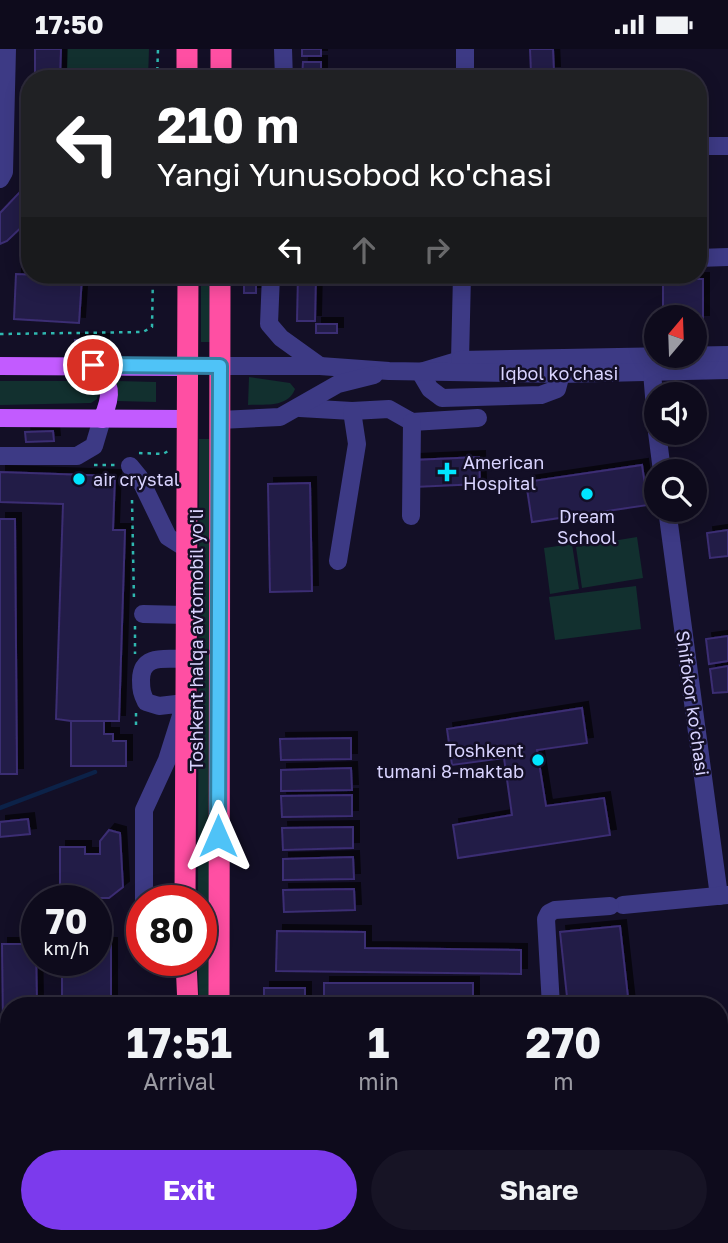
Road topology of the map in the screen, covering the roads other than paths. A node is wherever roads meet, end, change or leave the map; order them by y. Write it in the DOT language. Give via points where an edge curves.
graph roads {
  1 [pos="7,49"];
  2 [pos="187,49"];
  3 [pos="221,49"];
  4 [pos="284,49"];
  5 [pos="465,49"];
  6 [pos="187,70"];
  7 [pos="221,70"];
  8 [pos="284,70"];
  9 [pos="465,70"];
  10 [pos="3,94"];
  11 [pos="707,146"];
  12 [pos="728,146"];
  13 [pos="1,174"];
  14 [pos="728,257"];
  15 [pos="707,258"];
  16 [pos="188,284"];
  17 [pos="220,284"];
  18 [pos="271,284"];
  19 [pos="462,284"];
  20 [pos="728,355"];
  21 [pos="460,360"];
  22 [pos="93,365"];
  23 [pos="0,366"];
  24 [pos="186,366"];
  25 [pos="220,366"];
  26 [pos="320,366"];
  27 [pos="728,370"];
  28 [pos="389,371"];
  29 [pos="420,372"];
  30 [pos="652,372"];
  31 [pos="561,374"];
  32 [pos="653,382"];
  33 [pos="300,408"];
  34 [pos="352,411"];
  35 [pos="0,418"];
  36 [pos="478,418"];
  37 [pos="102,419"];
  38 [pos="186,419"];
  39 [pos="220,420"];
  40 [pos="412,422"];
  41 [pos="0,456"];
  42 [pos="130,466"];
  43 [pos="411,516"];
  44 [pos="669,522"];
  45 [pos="187,549"];
  46 [pos="338,561"];
  47 [pos="137,612"];
  48 [pos="186,615"];
  49 [pos="184,659"];
  50 [pos="185,703"];
  51 [pos="144,885"];
  52 [pos="185,885"];
  53 [pos="723,895"];
  54 [pos="187,976"];
  55 [pos="188,997"];
  56 [pos="219,997"];
  57 [pos="550,997"];
  1 -- 10 [label="street"];
  2 -- 6 [label="highway"];
  3 -- 7 [label="highway"];
  4 -- 8 [label="street"];
  5 -- 9 [label="street"];
  10 -- 13 [label="street"];
  11 -- 12 [label="street"];
  14 -- 15 [label="street"];
  16 -- 24 [label="highway, Toshkent halqa avtomobil yo'li"];
  17 -- 25 [label="highway, Toshkent halqa avtomobil yo'li"];
  18 -- 26 [label="street" via="270,324 281,338"];
  19 -- 21 [label="street"];
  20 -- 21 [label="street"];
  21 -- 29 [label="street"];
  22 -- 23 [label="main road"];
  22 -- 24 [label="main road"];
  22 -- 37 [label="main road" via="107,380 109,392"];
  24 -- 25 [label="highway"];
  24 -- 38 [label="highway, Toshkent halqa avtomobil yo'li"];
  25 -- 26 [label="street, Iqbol ko'chasi"];
  25 -- 39 [label="highway, Toshkent halqa avtomobil yo'li"];
  26 -- 28 [label="street, Iqbol ko'chasi"];
  27 -- 30 [label="street, Iqbol ko'chasi"];
  28 -- 29 [label="street, Iqbol ko'chasi"];
  28 -- 33 [label="street, Iqbol ko'chasi" via="338,384"];
  29 -- 31 [label="street, Iqbol ko'chasi"];
  29 -- 31 [label="street" via="430,390 442,398 541,395 557,389"];
  30 -- 31 [label="street, Iqbol ko'chasi"];
  30 -- 32 [label="street"];
  33 -- 34 [label="street"];
  33 -- 39 [label="street, Iqbol ko'chasi" via="280,418"];
  34 -- 40 [label="street" via="389,409"];
  34 -- 46 [label="street" via="357,444"];
  35 -- 37 [label="main road"];
  36 -- 40 [label="street"];
  37 -- 38 [label="main road"];
  37 -- 41 [label="street" via="94,446 77,456"];
  38 -- 39 [label="highway"];
  38 -- 45 [label="highway, Toshkent halqa avtomobil yo'li"];
  39 -- 56 [label="highway, Toshkent halqa avtomobil yo'li"];
  40 -- 43 [label="street"];
  42 -- 45 [label="street" via="168,537"];
  44 -- 53 [label="street, Shifokor ko'chasi"];
  45 -- 48 [label="highway, Toshkent halqa avtomobil yo'li"];
  47 -- 48 [label="street"];
  48 -- 49 [label="highway, Toshkent halqa avtomobil yo'li"];
  49 -- 50 [label="highway, Toshkent halqa avtomobil yo'li"];
  49 -- 50 [label="street" via="153,660 145,665 141,692 146,702 159,706"];
  50 -- 51 [label="street" via="167,760 144,810"];
  50 -- 52 [label="highway, Toshkent halqa avtomobil yo'li"];
  53 -- 57 [label="street" via="549,912"];
  54 -- 55 [label="highway"];
}
